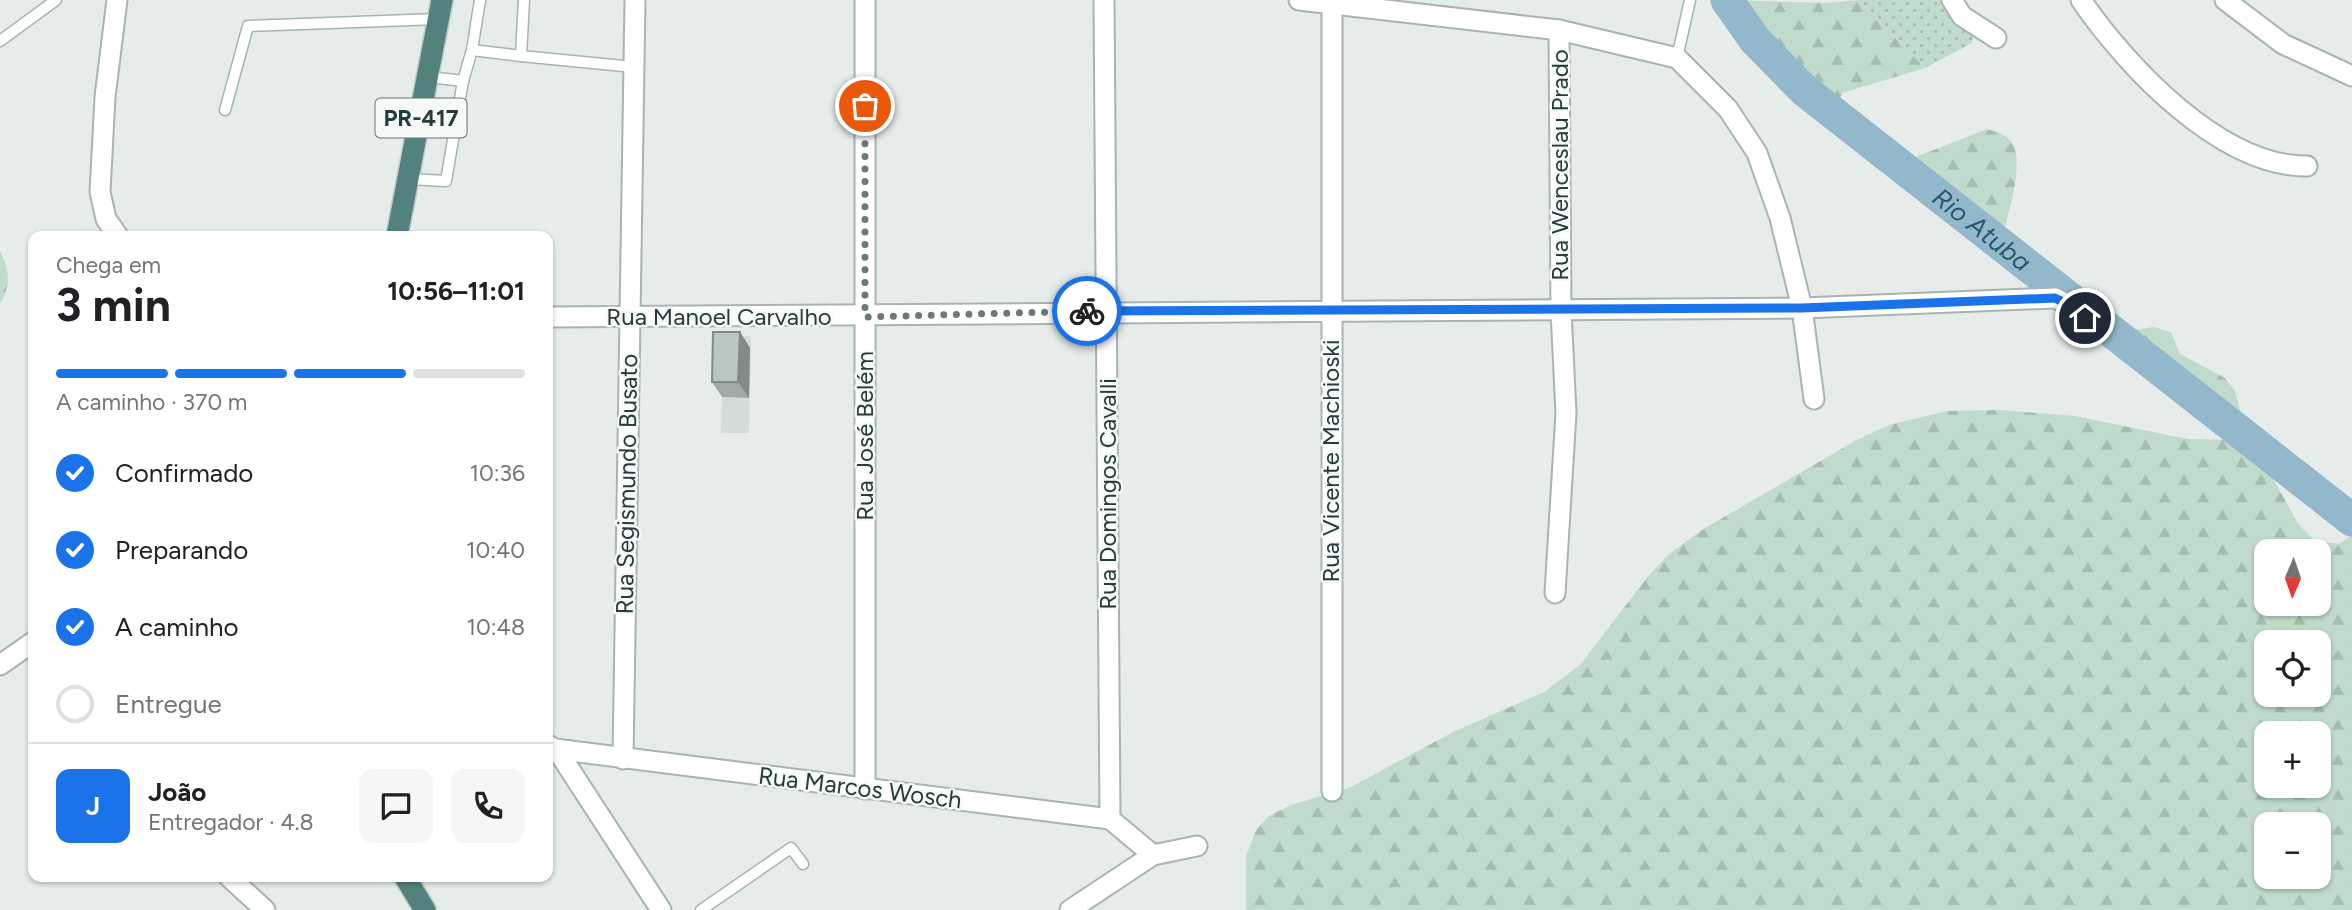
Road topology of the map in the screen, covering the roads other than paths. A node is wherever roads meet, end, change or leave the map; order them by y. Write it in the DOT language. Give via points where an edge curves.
graph roads {
  1 [pos="56,0"];
  2 [pos="117,0"];
  3 [pos="480,0"];
  4 [pos="524,0"];
  5 [pos="635,0"];
  6 [pos="865,0"];
  7 [pos="1104,0"];
  8 [pos="1299,0"];
  9 [pos="1690,0"];
  10 [pos="1952,0"];
  11 [pos="2081,0"];
  12 [pos="2225,0"];
  13 [pos="1332,2"];
  14 [pos="440,10"];
  15 [pos="1559,30"];
  16 [pos="1996,38"];
  17 [pos="0,41"];
  18 [pos="472,50"];
  19 [pos="521,56"];
  20 [pos="1677,58"];
  21 [pos="634,67"];
  22 [pos="2352,76"];
  23 [pos="429,77"];
  24 [pos="463,81"];
  25 [pos="225,110"];
  26 [pos="2307,166"];
  27 [pos="409,179"];
  28 [pos="114,231"];
  29 [pos="398,231"];
  30 [pos="1802,308"];
  31 [pos="1107,311"];
  32 [pos="1331,311"];
  33 [pos="1561,311"];
  34 [pos="553,317"];
  35 [pos="630,317"];
  36 [pos="865,317"];
  37 [pos="2096,329"];
  38 [pos="1814,400"];
  39 [pos="1555,593"];
  40 [pos="28,645"];
  41 [pos="0,665"];
  42 [pos="553,747"];
  43 [pos="553,750"];
  44 [pos="623,759"];
  45 [pos="865,789"];
  46 [pos="1332,791"];
  47 [pos="1110,819"];
  48 [pos="1197,846"];
  49 [pos="1153,855"];
  50 [pos="803,864"];
  51 [pos="234,882"];
  52 [pos="408,882"];
  53 [pos="265,910"];
  54 [pos="425,910"];
  55 [pos="661,910"];
  56 [pos="701,910"];
  57 [pos="1070,910"];
  1 -- 17 [label="lane"];
  2 -- 28 [label="street" via="100,192 106,219"];
  3 -- 18 [label="lane"];
  4 -- 19 [label="lane"];
  5 -- 21 [label="street, Rua Segismundo Busato"];
  6 -- 36 [label="street, Rua José Belém"];
  7 -- 31 [label="street, Rua Domingos Cavalli"];
  8 -- 13 [label="street"];
  9 -- 20 [label="lane"];
  10 -- 16 [label="street" via="1962,16"];
  11 -- 26 [label="street" via="2132,64 2192,117 2260,158 2284,166"];
  12 -- 22 [label="street" via="2283,44"];
  13 -- 15 [label="street"];
  13 -- 32 [label="street, Rua Vicente Machioski"];
  14 -- 23 [label="highway, PR-417"];
  14 -- 25 [label="lane" via="248,26"];
  15 -- 20 [label="street"];
  15 -- 33 [label="street, Rua Wenceslau Prado"];
  18 -- 19 [label="lane"];
  18 -- 24 [label="lane"];
  19 -- 21 [label="lane"];
  20 -- 30 [label="street" via="1728,109 1757,153 1780,218"];
  21 -- 35 [label="street, Rua Segismundo Busato"];
  23 -- 24 [label="lane"];
  23 -- 27 [label="highway, PR-417"];
  24 -- 27 [label="lane" via="446,181"];
  27 -- 29 [label="highway, PR-417"];
  30 -- 33 [label="street, Rua Manoel Carvalho"];
  30 -- 37 [label="street, Rua Manoel Carvalho" via="2055,298 2073,307"];
  30 -- 38 [label="street"];
  31 -- 32 [label="street, Rua Manoel Carvalho"];
  31 -- 36 [label="street, Rua Manoel Carvalho"];
  31 -- 47 [label="street, Rua Domingos Cavalli"];
  32 -- 33 [label="street, Rua Manoel Carvalho"];
  32 -- 46 [label="street, Rua Vicente Machioski"];
  33 -- 39 [label="street, Rua Wenceslau Prado" via="1566,413"];
  34 -- 35 [label="street, Rua Manoel Carvalho"];
  35 -- 36 [label="street, Rua Manoel Carvalho"];
  35 -- 44 [label="street, Rua Segismundo Busato"];
  36 -- 45 [label="street, Rua José Belém"];
  40 -- 41 [label="street"];
  42 -- 44 [label="street, Rua Marcos Wosch"];
  43 -- 55 [label="street"];
  44 -- 45 [label="street, Rua Marcos Wosch"];
  45 -- 47 [label="street, Rua Marcos Wosch"];
  47 -- 49 [label="street"];
  48 -- 49 [label="street"];
  49 -- 57 [label="street"];
  50 -- 56 [label="lane" via="792,848"];
  51 -- 53 [label="street"];
  52 -- 54 [label="highway"];
}
